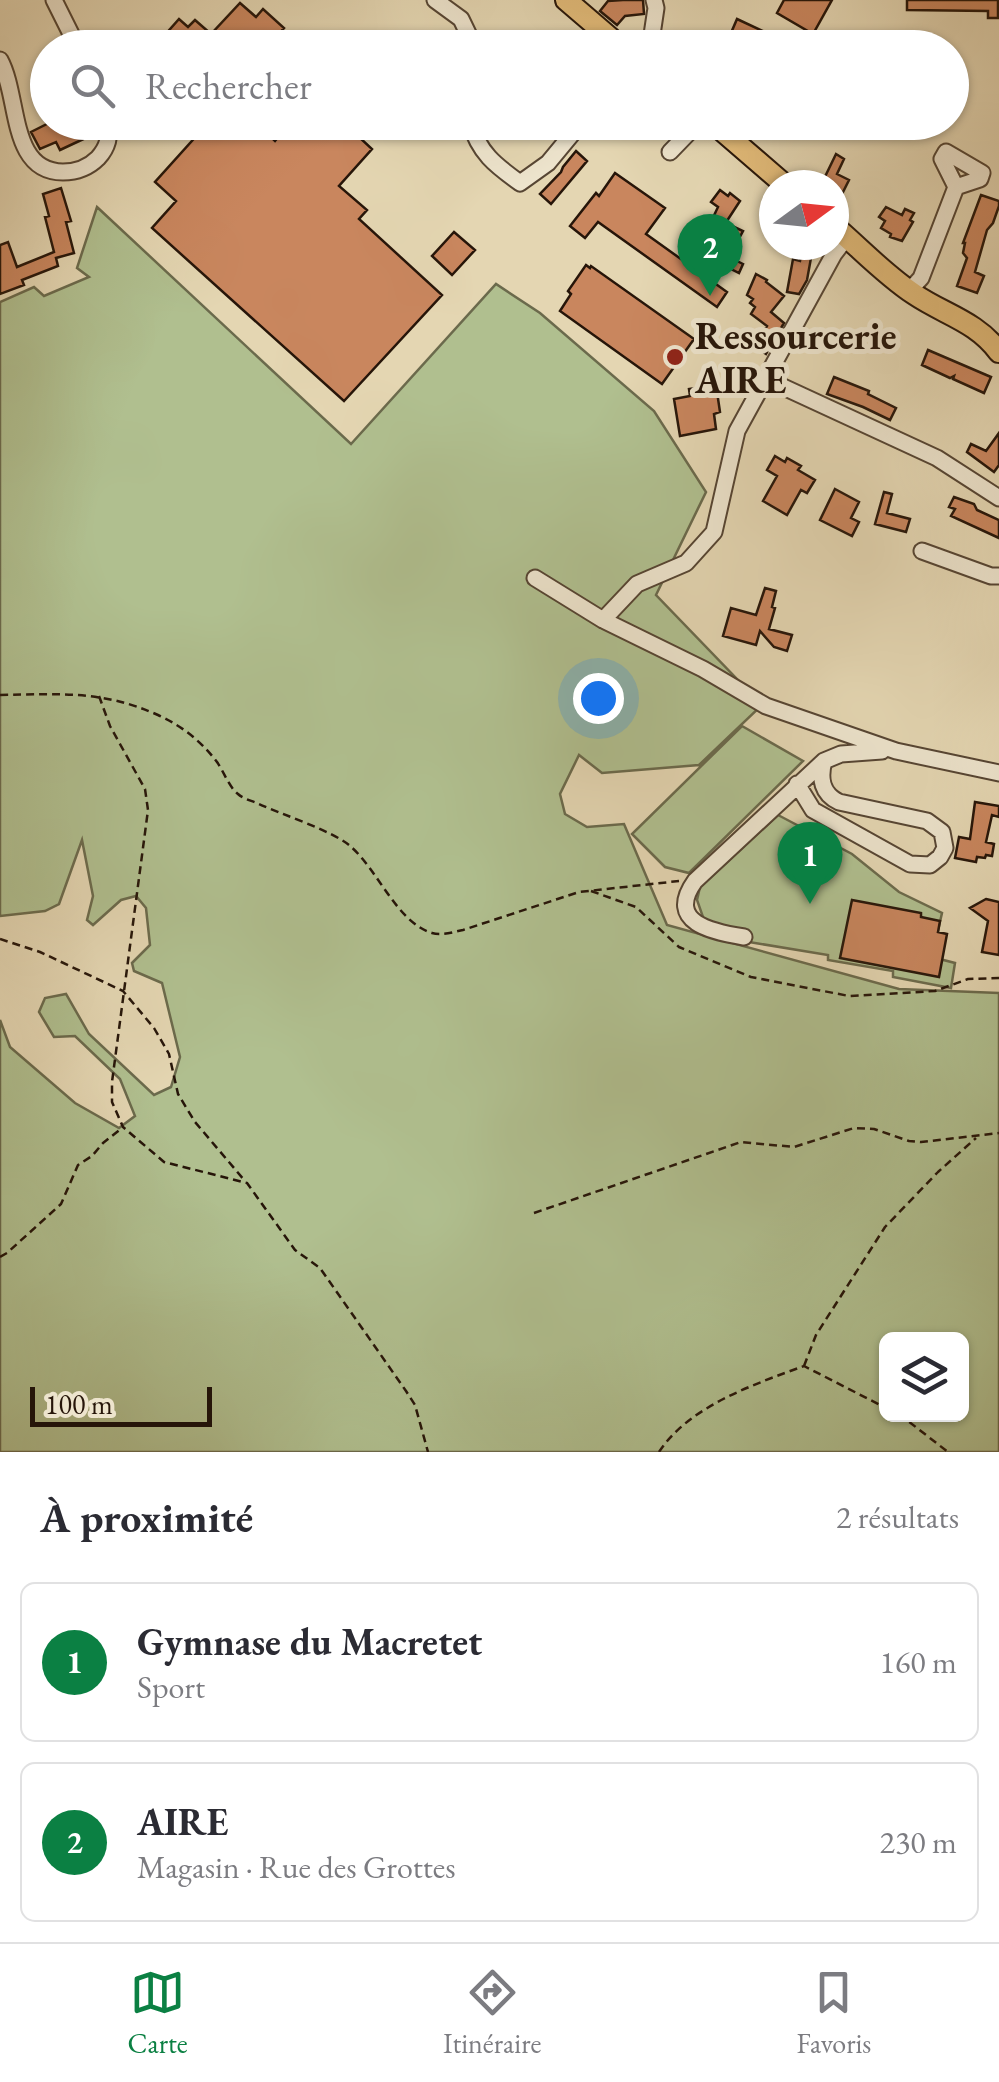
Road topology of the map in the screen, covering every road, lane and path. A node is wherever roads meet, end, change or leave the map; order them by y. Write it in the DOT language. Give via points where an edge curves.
graph roads {
  1 [pos="54,0"];
  2 [pos="436,0"];
  3 [pos="566,0"];
  4 [pos="654,0"];
  5 [pos="69,30"];
  6 [pos="466,30"];
  7 [pos="601,30"];
  8 [pos="653,30"];
  9 [pos="0,60"];
  10 [pos="108,140"];
  11 [pos="475,140"];
  12 [pos="567,140"];
  13 [pos="681,140"];
  14 [pos="733,140"];
  15 [pos="670,152"];
  16 [pos="768,170"];
  17 [pos="956,186"];
  18 [pos="849,240"];
  19 [pos="831,260"];
  20 [pos="909,291"];
  21 [pos="999,352"];
  22 [pos="766,379"];
  23 [pos="999,498"];
  24 [pos="922,551"];
  25 [pos="999,576"];
  26 [pos="534,578"];
  27 [pos="603,620"];
  28 [pos="0,695"];
  29 [pos="99,696"];
  30 [pos="896,752"];
  31 [pos="824,761"];
  32 [pos="999,773"];
  33 [pos="797,784"];
  34 [pos="695,880"];
  35 [pos="590,890"];
  36 [pos="744,937"];
  37 [pos="0,939"];
  38 [pos="999,978"];
  39 [pos="123,991"];
  40 [pos="123,1128"];
  41 [pos="999,1134"];
  42 [pos="976,1138"];
  43 [pos="247,1183"];
  44 [pos="534,1214"];
  45 [pos="0,1257"];
  46 [pos="804,1366"];
  47 [pos="879,1404"];
  48 [pos="909,1422"];
  49 [pos="428,1452"];
  50 [pos="658,1452"];
  51 [pos="948,1452"];
  1 -- 5 [label="street"];
  2 -- 6 [label="street"];
  3 -- 7 [label="main road"];
  4 -- 8 [label="street"];
  9 -- 10 [label="street" via="27,155 39,166 69,172 91,165"];
  11 -- 12 [label="street" via="520,183"];
  13 -- 15 [label="street"];
  14 -- 16 [label="main road"];
  17 -- 20 [label="street" via="922,278"];
  18 -- 20 [label="main road"];
  19 -- 22 [label="street"];
  20 -- 21 [label="main road" via="971,324"];
  22 -- 23 [label="street" via="937,458"];
  22 -- 27 [label="street" via="737,431 714,532 686,563 637,584"];
  24 -- 25 [label="street"];
  26 -- 27 [label="street"];
  27 -- 30 [label="street" via="766,706"];
  28 -- 29 [label="path"];
  29 -- 35 [label="path" via="180,727 217,762 237,794 346,842 402,912 433,933"];
  29 -- 39 [label="path" via="148,810"];
  30 -- 31 [label="street"];
  30 -- 32 [label="street"];
  31 -- 33 [label="street"];
  31 -- 33 [label="street" via="829,797 927,821 942,832 940,857 930,865 910,864 814,810"];
  33 -- 34 [label="street"];
  34 -- 35 [label="path"];
  34 -- 36 [label="street" via="686,902 690,916 708,930"];
  35 -- 38 [label="path" via="636,907 679,947 751,977 849,996 935,991 968,979"];
  37 -- 39 [label="path"];
  39 -- 40 [label="path" via="112,1102"];
  39 -- 43 [label="path" via="169,1054 178,1094 195,1122"];
  40 -- 43 [label="path" via="164,1162"];
  40 -- 45 [label="path" via="78,1165 60,1204"];
  41 -- 42 [label="path"];
  42 -- 44 [label="path" via="921,1142 854,1128 794,1147 741,1142"];
  42 -- 46 [label="path" via="885,1226 816,1335"];
  43 -- 49 [label="path" via="296,1250 320,1268 406,1391"];
  46 -- 47 [label="path"];
  46 -- 50 [label="path" via="708,1406"];
  48 -- 51 [label="path"];
}
